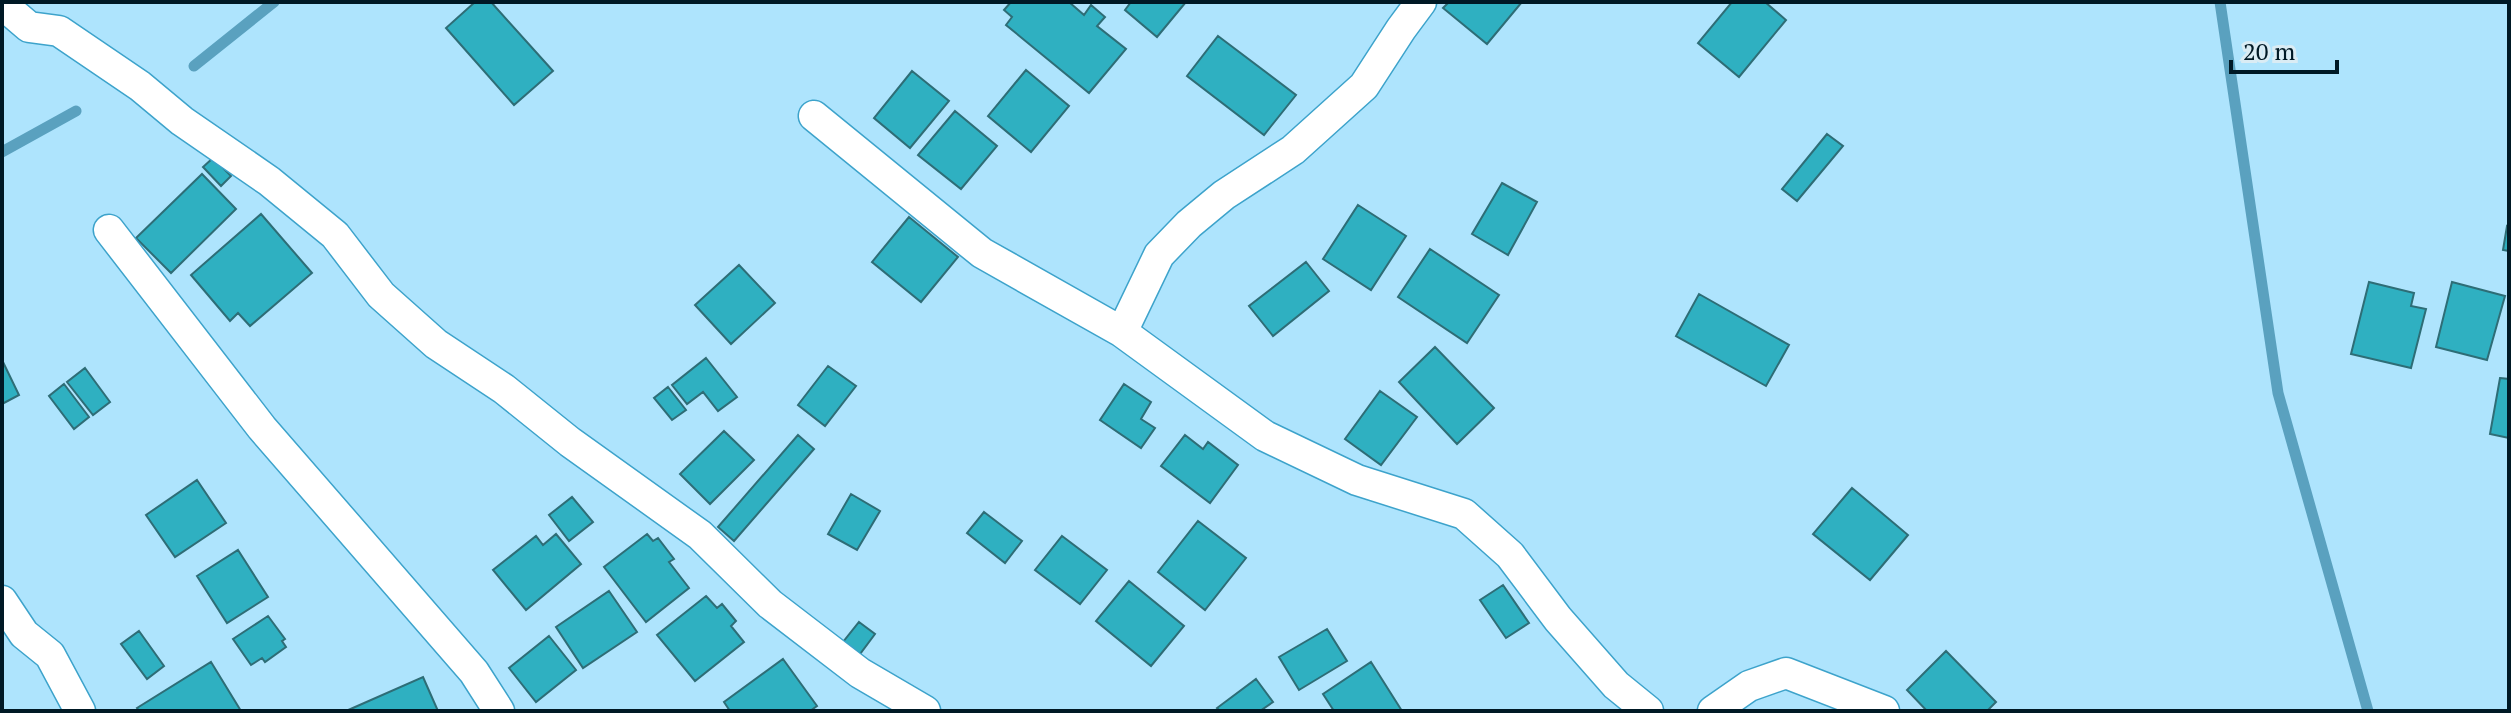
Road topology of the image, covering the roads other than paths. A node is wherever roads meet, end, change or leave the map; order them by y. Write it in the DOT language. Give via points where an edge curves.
graph roads {
  1 [pos="1421,2"];
  2 [pos="2,4"];
  3 [pos="814,116"];
  4 [pos="109,230"];
  5 [pos="1122,332"];
  6 [pos="2,601"];
  7 [pos="80,711"];
  8 [pos="499,711"];
  9 [pos="925,711"];
  10 [pos="1648,711"];
  11 [pos="1713,711"];
  12 [pos="1884,711"];
  1 -- 5 [label="street" via="1364,86 1293,150 1224,195 1159,255"];
  2 -- 9 [label="street" via="29,27 59,31 269,181 335,235 381,295 436,344 700,535 770,604 860,673"];
  3 -- 5 [label="street" via="982,253"];
  4 -- 8 [label="street" via="262,428 474,672"];
  5 -- 10 [label="street" via="1265,436 1357,480 1464,514 1510,555 1616,685"];
  6 -- 7 [label="street" via="24,634 50,655"];
  11 -- 12 [label="street" via="1749,686 1786,673"];
}
